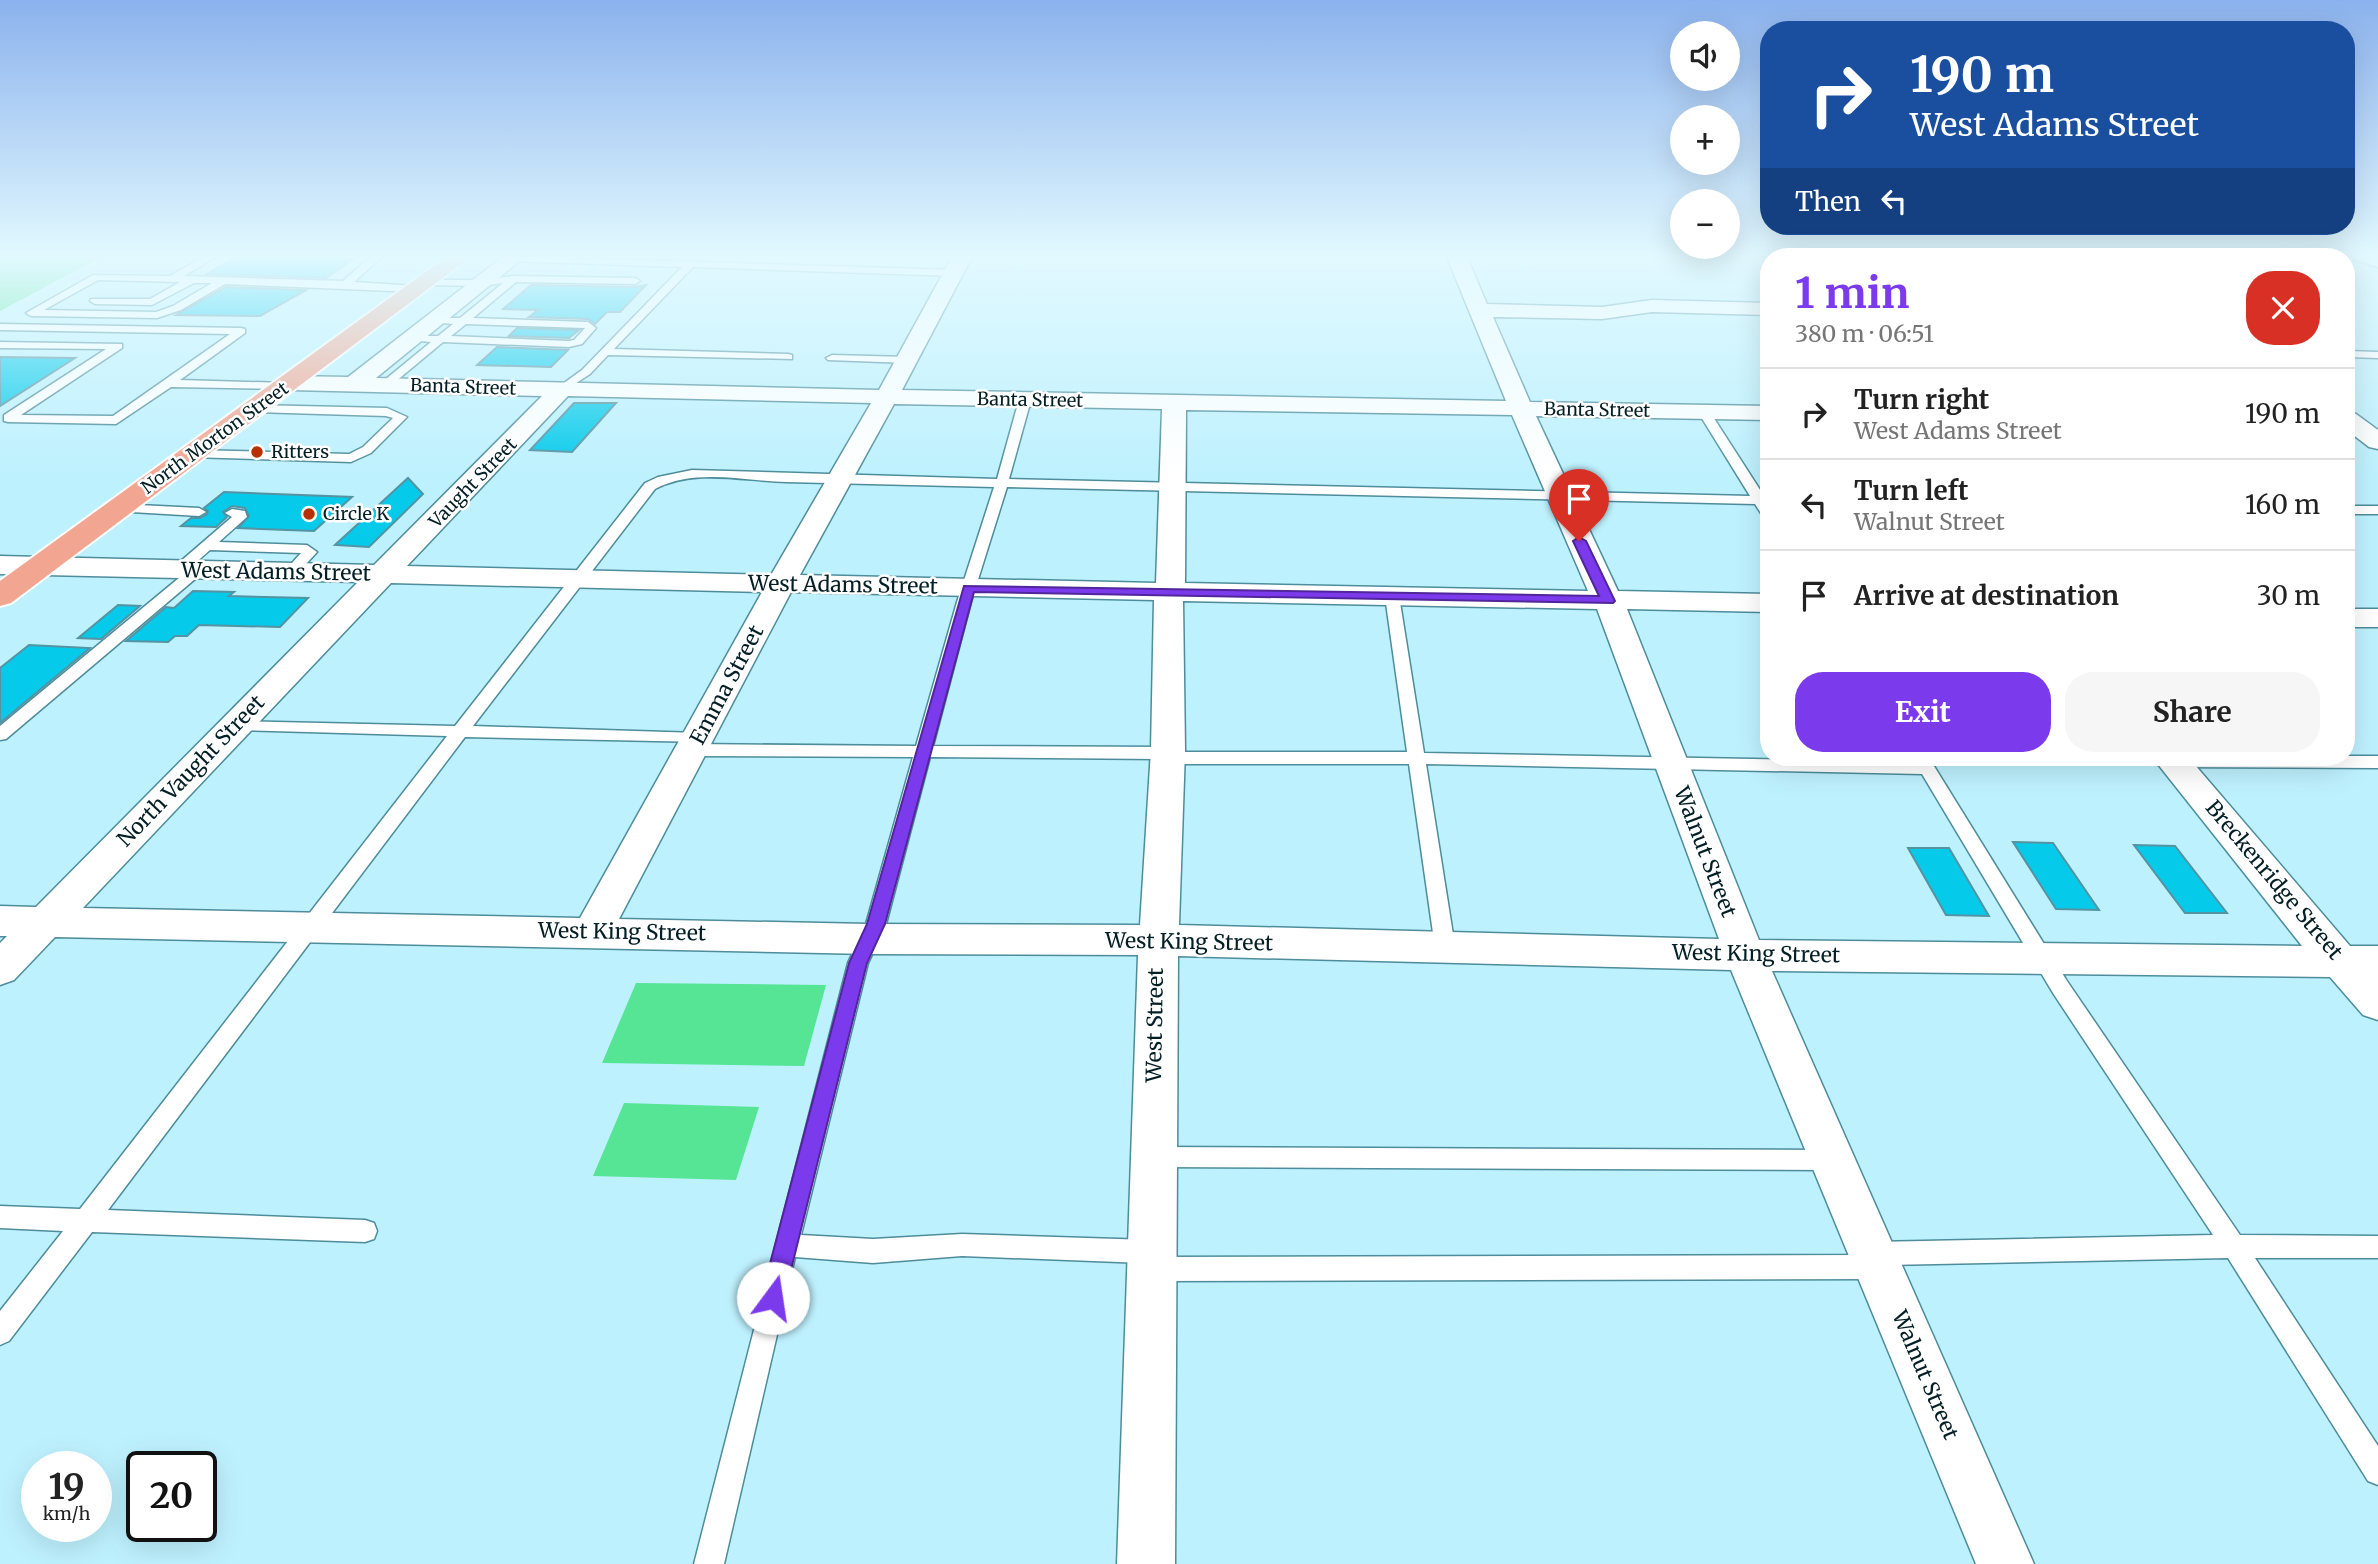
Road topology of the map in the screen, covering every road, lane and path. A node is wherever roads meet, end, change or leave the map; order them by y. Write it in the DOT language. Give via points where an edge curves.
graph roads {
  1 [pos="59,328"];
  2 [pos="363,328"];
  3 [pos="444,328"];
  4 [pos="444,328"];
  5 [pos="591,328"];
  6 [pos="629,328"];
  7 [pos="925,328"];
  8 [pos="1488,328"];
  9 [pos="438,330"];
  10 [pos="0,345"];
  11 [pos="606,352"];
  12 [pos="2355,354"];
  13 [pos="2378,355"];
  14 [pos="788,357"];
  15 [pos="832,358"];
  16 [pos="908,360"];
  17 [pos="168,383"];
  18 [pos="288,384"];
  19 [pos="354,384"];
  20 [pos="562,390"];
  21 [pos="381,396"];
  22 [pos="884,397"];
  23 [pos="1025,400"];
  24 [pos="1174,402"];
  25 [pos="255,409"];
  26 [pos="1522,409"];
  27 [pos="1704,412"];
  28 [pos="1760,413"];
  29 [pos="2357,424"];
  30 [pos="2378,442"];
  31 [pos="194,454"];
  32 [pos="837,480"];
  33 [pos="1002,483"];
  34 [pos="1174,488"];
  35 [pos="1760,493"];
  36 [pos="1558,496"];
  37 [pos="1760,500"];
  38 [pos="119,508"];
  39 [pos="2355,510"];
  40 [pos="2378,510"];
  41 [pos="199,512"];
  42 [pos="233,513"];
  43 [pos="194,562"];
  44 [pos="0,565"];
  45 [pos="40,566"];
  46 [pos="384,575"];
  47 [pos="577,579"];
  48 [pos="781,583"];
  49 [pos="968,588"];
  50 [pos="1169,592"];
  51 [pos="0,596"];
  52 [pos="1392,596"];
  53 [pos="1608,601"];
  54 [pos="1760,603"];
  55 [pos="2355,618"];
  56 [pos="2378,618"];
  57 [pos="234,725"];
  58 [pos="464,730"];
  59 [pos="0,735"];
  60 [pos="695,744"];
  61 [pos="924,752"];
  62 [pos="1168,756"];
  63 [pos="1416,758"];
  64 [pos="2355,762"];
  65 [pos="2378,762"];
  66 [pos="1672,764"];
  67 [pos="1760,764"];
  68 [pos="1926,766"];
  69 [pos="2177,766"];
  70 [pos="0,921"];
  71 [pos="44,922"];
  72 [pos="312,926"];
  73 [pos="593,931"];
  74 [pos="869,939"];
  75 [pos="1157,940"];
  76 [pos="1445,947"];
  77 [pos="1745,955"];
  78 [pos="2042,958"];
  79 [pos="2360,961"];
  80 [pos="0,969"];
  81 [pos="2378,1003"];
  82 [pos="1152,1157"];
  83 [pos="1834,1160"];
  84 [pos="0,1217"];
  85 [pos="88,1218"];
  86 [pos="365,1231"];
  87 [pos="786,1245"];
  88 [pos="2234,1246"];
  89 [pos="2378,1247"];
  90 [pos="1150,1261"];
  91 [pos="1876,1261"];
  92 [pos="0,1332"];
  93 [pos="2378,1471"];
  94 [pos="709,1564"];
  95 [pos="1146,1564"];
  96 [pos="2005,1564"];
  1 -- 17 [label="lane" via="241,331"];
  2 -- 18 [label="main road, North Morton Street"];
  3 -- 9 [label="lane"];
  4 -- 9 [label="lane"];
  5 -- 9 [label="lane" via="578,342 569,344"];
  6 -- 11 [label="lane"];
  7 -- 16 [label="street, Emma Street"];
  8 -- 26 [label="street, Walnut Street"];
  9 -- 19 [label="street" via="411,338"];
  9 -- 21 [label="lane"];
  10 -- 17 [label="lane" via="118,346 8,418 116,419"];
  11 -- 14 [label="lane"];
  11 -- 20 [label="lane"];
  12 -- 13 [label="lane"];
  15 -- 16 [label="lane"];
  16 -- 22 [label="street, Emma Street"];
  17 -- 18 [label="lane"];
  18 -- 19 [label="street, Banta Street"];
  18 -- 25 [label="main road, North Morton Street"];
  19 -- 21 [label="street, Banta Street"];
  20 -- 21 [label="street, Banta Street"];
  20 -- 22 [label="street, Banta Street"];
  20 -- 46 [label="street, Vaught Street"];
  21 -- 25 [label="lane"];
  21 -- 31 [label="lane" via="387,412 401,417 367,450 351,458"];
  22 -- 23 [label="street, Banta Street"];
  22 -- 32 [label="street, Emma Street"];
  23 -- 24 [label="street, Banta Street"];
  23 -- 33 [label="lane"];
  24 -- 26 [label="street, Banta Street"];
  24 -- 34 [label="street, West Street"];
  25 -- 31 [label="main road, North Morton Street"];
  26 -- 27 [label="street, Banta Street"];
  26 -- 36 [label="street, Walnut Street"];
  27 -- 28 [label="street, Banta Street"];
  27 -- 35 [label="lane"];
  29 -- 30 [label="street"];
  31 -- 38 [label="main road, North Morton Street"];
  32 -- 33 [label="lane"];
  32 -- 47 [label="lane" via="695,474 657,481"];
  32 -- 48 [label="street, Emma Street"];
  33 -- 34 [label="lane"];
  33 -- 49 [label="lane"];
  34 -- 36 [label="lane"];
  34 -- 50 [label="street, West Street"];
  36 -- 37 [label="lane"];
  36 -- 53 [label="street, Walnut Street"];
  38 -- 41 [label="lane"];
  38 -- 45 [label="main road, North Morton Street"];
  39 -- 40 [label="lane"];
  42 -- 43 [label="lane" via="240,517"];
  43 -- 45 [label="street, West Adams Street"];
  43 -- 46 [label="street, West Adams Street" via="290,573"];
  43 -- 59 [label="lane"];
  44 -- 45 [label="street, West Adams Street"];
  45 -- 51 [label="main road, North Morton Street"];
  46 -- 47 [label="street, West Adams Street"];
  46 -- 57 [label="street, North Vaught Street"];
  47 -- 48 [label="street, West Adams Street"];
  47 -- 58 [label="lane"];
  48 -- 49 [label="street, West Adams Street"];
  48 -- 60 [label="street, Emma Street"];
  49 -- 50 [label="street, West Adams Street"];
  49 -- 61 [label="lane"];
  50 -- 52 [label="street, West Adams Street"];
  50 -- 62 [label="street, West Street"];
  52 -- 53 [label="street, West Adams Street"];
  52 -- 63 [label="lane"];
  53 -- 54 [label="street, West Adams Street"];
  53 -- 66 [label="street, Walnut Street"];
  55 -- 56 [label="street"];
  57 -- 58 [label="lane"];
  57 -- 71 [label="street, North Vaught Street"];
  58 -- 60 [label="lane"];
  58 -- 72 [label="lane"];
  60 -- 61 [label="lane"];
  60 -- 73 [label="street, Emma Street"];
  61 -- 62 [label="lane"];
  61 -- 74 [label="lane"];
  62 -- 63 [label="lane"];
  62 -- 75 [label="street, West Street"];
  63 -- 66 [label="lane"];
  63 -- 76 [label="lane"];
  64 -- 65 [label="lane"];
  66 -- 67 [label="lane"];
  66 -- 77 [label="street, Walnut Street"];
  68 -- 78 [label="lane"];
  69 -- 79 [label="street, Breckenridge Street" via="2318,937"];
  70 -- 71 [label="street, West King Street"];
  71 -- 72 [label="street, West King Street"];
  71 -- 80 [label="street, North Vaught Street"];
  72 -- 73 [label="street, West King Street"];
  72 -- 85 [label="lane"];
  73 -- 74 [label="street, West King Street"];
  74 -- 75 [label="street, West King Street"];
  74 -- 87 [label="lane" via="858,963"];
  75 -- 76 [label="street, West King Street"];
  75 -- 82 [label="street, West Street"];
  76 -- 77 [label="street, West King Street"];
  77 -- 78 [label="street, West King Street"];
  77 -- 83 [label="street, Walnut Street"];
  78 -- 79 [label="street, West King Street"];
  78 -- 88 [label="lane"];
  79 -- 81 [label="street, Breckenridge Street"];
  82 -- 83 [label="lane"];
  82 -- 90 [label="street, West Street"];
  83 -- 91 [label="street, Walnut Street"];
  84 -- 85 [label="lane"];
  85 -- 86 [label="lane"];
  85 -- 92 [label="lane"];
  87 -- 90 [label="lane" via="873,1251 962,1245"];
  87 -- 94 [label="lane"];
  88 -- 89 [label="lane"];
  88 -- 91 [label="lane"];
  88 -- 93 [label="lane"];
  90 -- 91 [label="lane"];
  90 -- 95 [label="street, West Street"];
  91 -- 96 [label="street, Walnut Street"];
}
